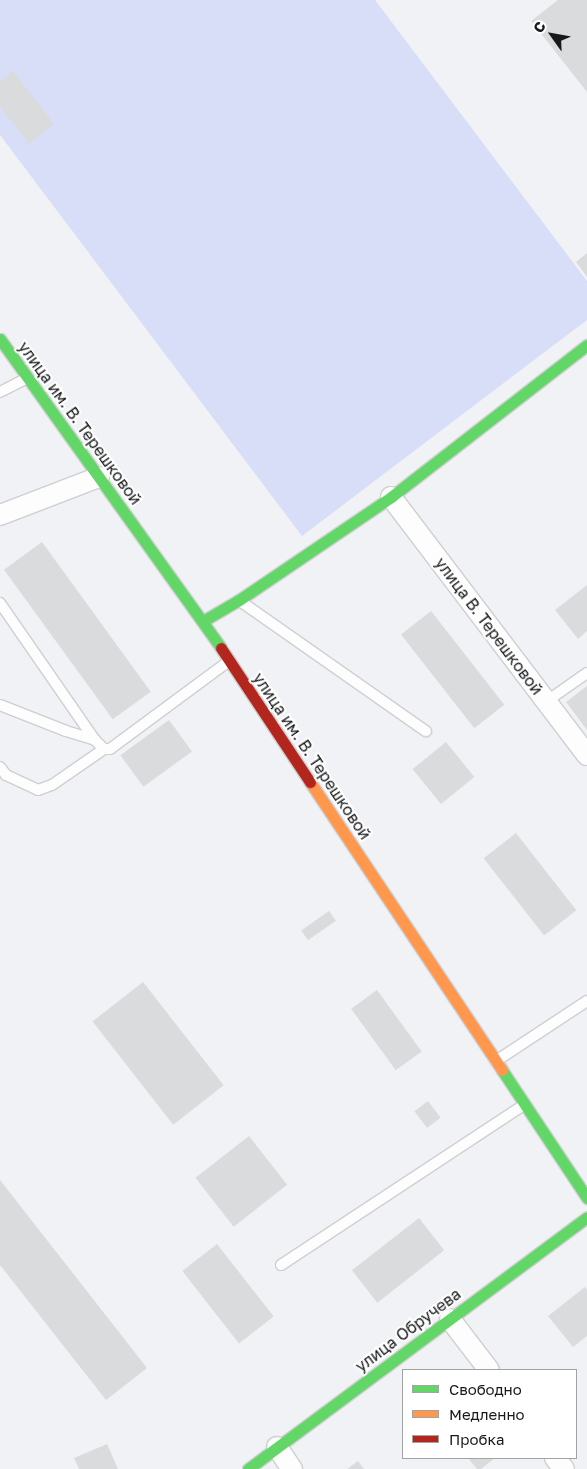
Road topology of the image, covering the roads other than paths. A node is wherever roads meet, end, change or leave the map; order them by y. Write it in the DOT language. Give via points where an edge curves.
graph roads {
  1 [pos="0,338"];
  2 [pos="587,345"];
  3 [pos="28,378"];
  4 [pos="0,392"];
  5 [pos="99,477"];
  6 [pos="391,497"];
  7 [pos="0,514"];
  8 [pos="239,600"];
  9 [pos="0,603"];
  10 [pos="203,621"];
  11 [pos="229,661"];
  12 [pos="587,673"];
  13 [pos="547,701"];
  14 [pos="0,705"];
  15 [pos="426,731"];
  16 [pos="95,740"];
  17 [pos="104,749"];
  18 [pos="587,755"];
  19 [pos="0,767"];
  20 [pos="587,1001"];
  21 [pos="496,1062"];
  22 [pos="525,1104"];
  23 [pos="587,1198"];
  24 [pos="587,1217"];
  25 [pos="281,1266"];
  26 [pos="450,1319"];
  27 [pos="487,1369"];
  28 [pos="277,1447"];
  29 [pos="556,1459"];
  30 [pos="248,1469"];
  31 [pos="292,1469"];
  32 [pos="564,1469"];
  1 -- 3 [label="street, улица им. В. Терешковой"];
  2 -- 6 [label="street"];
  3 -- 4 [label="lane"];
  3 -- 5 [label="street, улица им. В. Терешковой"];
  5 -- 7 [label="street"];
  5 -- 10 [label="street, улица им. В. Терешковой"];
  6 -- 8 [label="street"];
  6 -- 13 [label="street, улица В. Терешковой"];
  8 -- 10 [label="street"];
  8 -- 15 [label="lane"];
  9 -- 16 [label="lane"];
  10 -- 11 [label="street, улица им. В. Терешковой"];
  11 -- 17 [label="lane" via="110,749"];
  11 -- 21 [label="street, улица им. В. Терешковой"];
  12 -- 13 [label="lane"];
  13 -- 18 [label="street, улица В. Терешковой"];
  14 -- 16 [label="lane"];
  16 -- 17 [label="lane"];
  17 -- 19 [label="lane" via="52,785 38,790 6,775"];
  20 -- 21 [label="lane"];
  21 -- 22 [label="street, улица им. В. Терешковой"];
  22 -- 23 [label="street, улица им. В. Терешковой"];
  22 -- 25 [label="lane"];
  24 -- 26 [label="street, улица Обручева"];
  26 -- 27 [label="street"];
  26 -- 28 [label="street, улица Обручева"];
  28 -- 30 [label="street, улица Обручева"];
  28 -- 31 [label="street"];
  29 -- 32 [label="street"];
}
